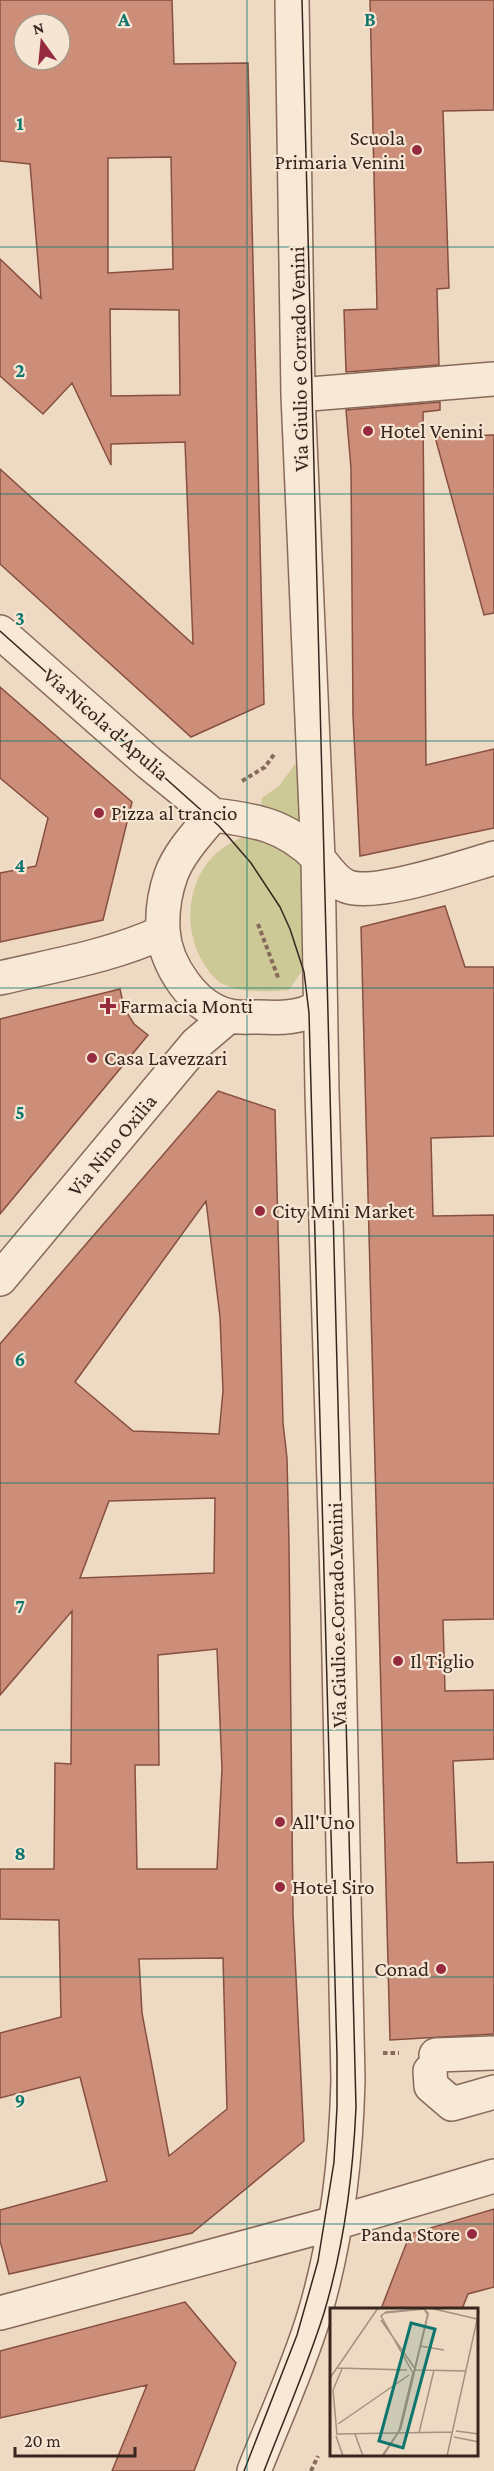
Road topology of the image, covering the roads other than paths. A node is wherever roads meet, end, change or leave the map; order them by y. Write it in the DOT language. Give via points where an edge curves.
graph roads {
  1 [pos="292,0"];
  2 [pos="494,380"];
  3 [pos="298,396"];
  4 [pos="0,632"];
  5 [pos="213,815"];
  6 [pos="318,858"];
  7 [pos="494,858"];
  8 [pos="163,932"];
  9 [pos="0,978"];
  10 [pos="320,1006"];
  11 [pos="229,1016"];
  12 [pos="0,1279"];
  13 [pos="494,2053"];
  14 [pos="494,2092"];
  15 [pos="494,2176"];
  16 [pos="335,2223"];
  17 [pos="0,2313"];
  18 [pos="254,2471"];
  1 -- 3 [label="street, Via Giulio e Corrado Venini"];
  2 -- 3 [label="street"];
  3 -- 6 [label="street, Via Giulio e Corrado Venini"];
  4 -- 5 [label="street, Via Nicola d'Apulia"];
  5 -- 6 [label="street" via="275,827"];
  5 -- 8 [label="street" via="172,873 164,903"];
  6 -- 7 [label="street" via="346,886 377,889"];
  6 -- 10 [label="street"];
  8 -- 9 [label="street" via="106,952"];
  8 -- 11 [label="street" via="172,962 185,984 202,1002"];
  10 -- 11 [label="street" via="309,1013 283,1018"];
  10 -- 16 [label="street, Via Giulio e Corrado Venini" via="348,2080 346,2140"];
  11 -- 12 [label="street, Via Nino Oxilia" via="196,1044"];
  13 -- 14 [label="street" via="433,2063 431,2086 452,2104"];
  15 -- 16 [label="street"];
  16 -- 17 [label="street"];
  16 -- 18 [label="street, Via Giulio e Corrado Venini" via="316,2307"];
}
